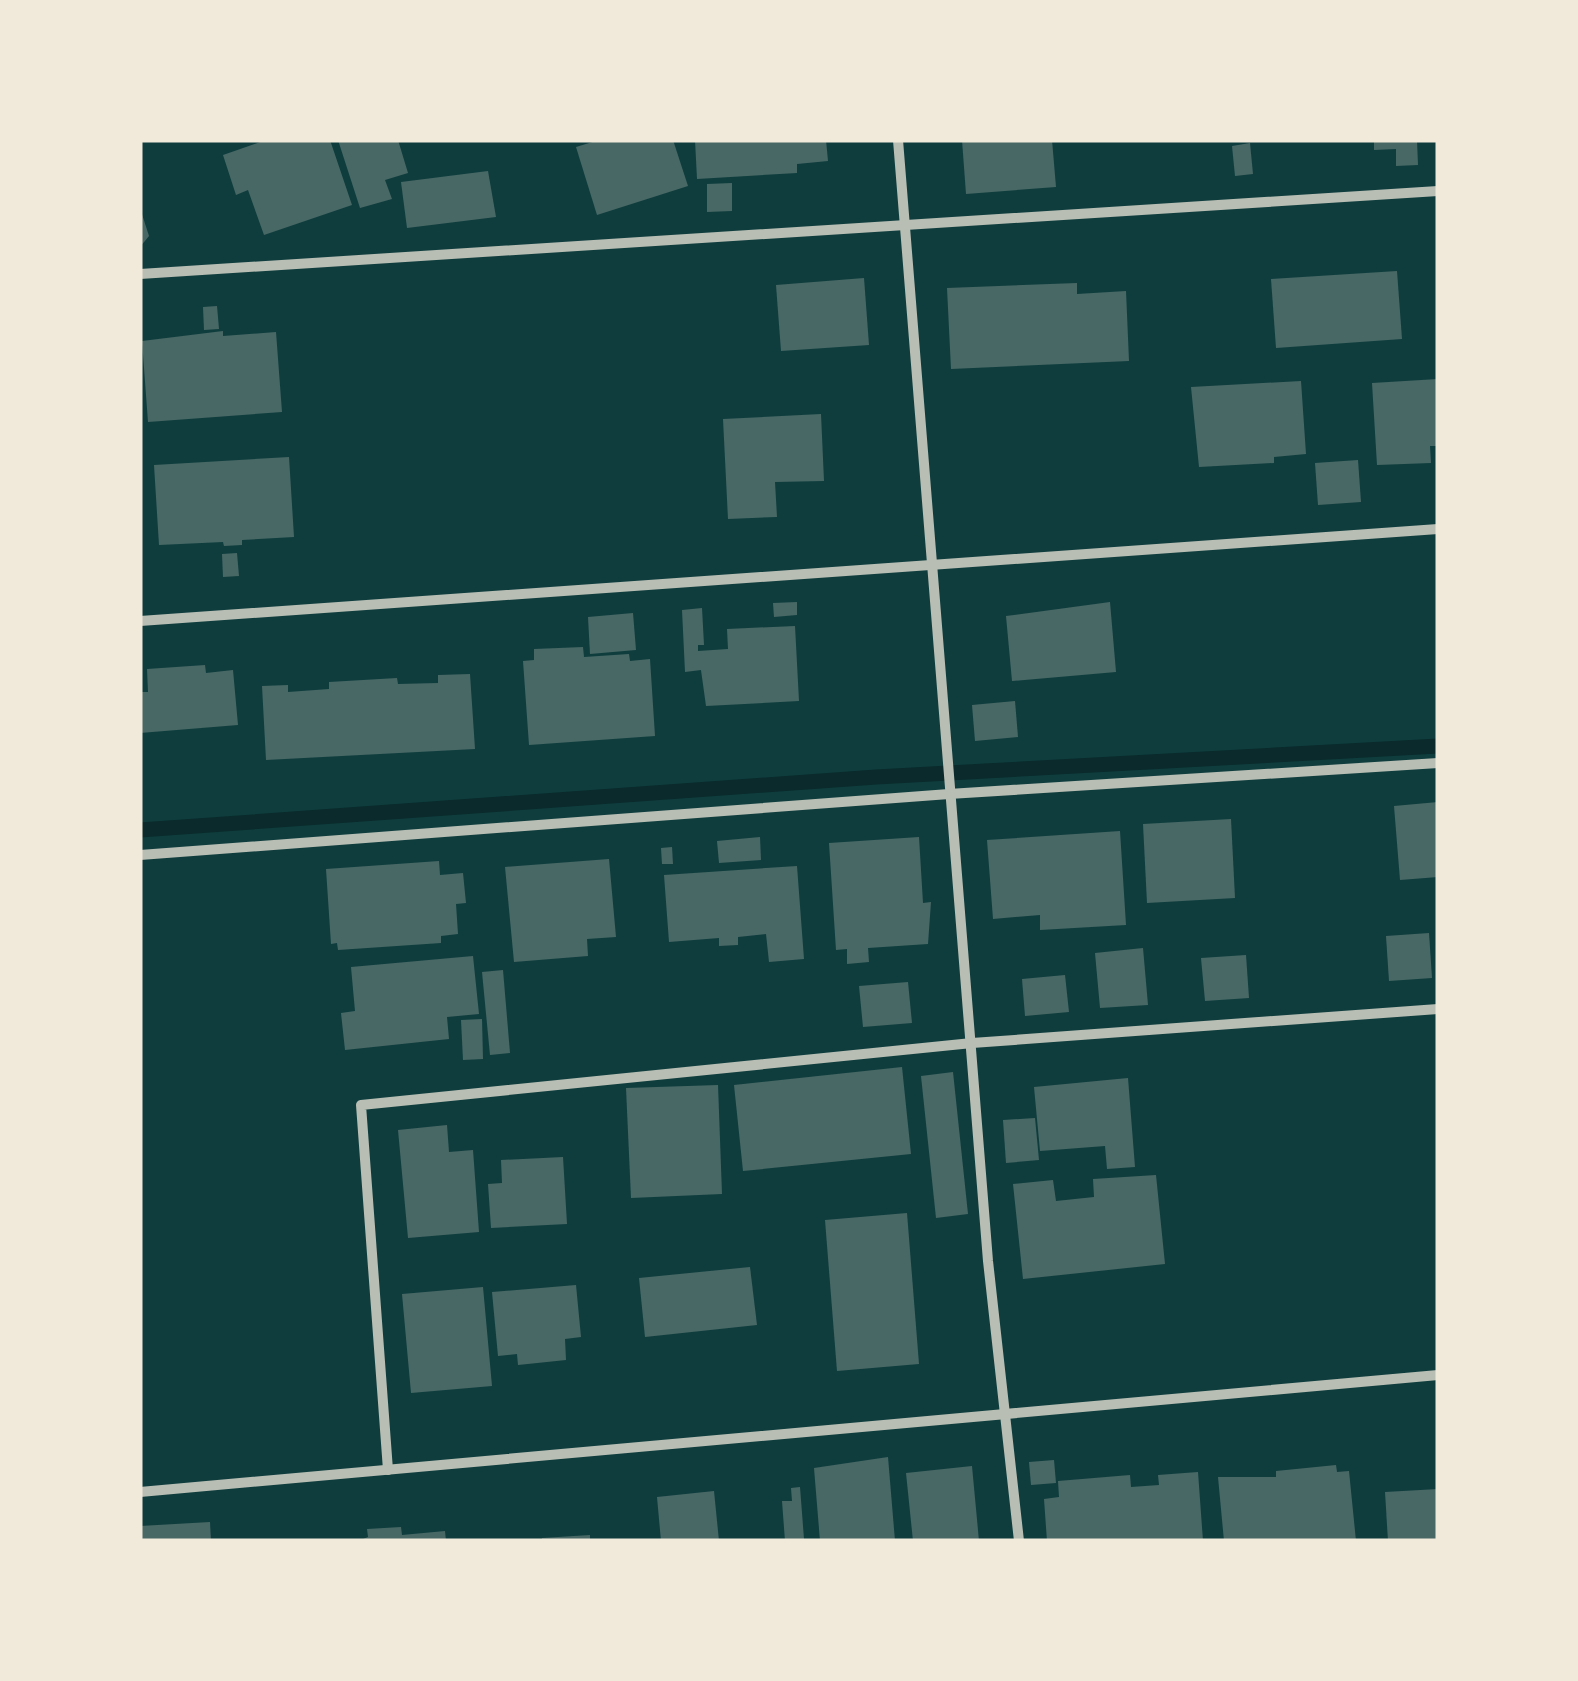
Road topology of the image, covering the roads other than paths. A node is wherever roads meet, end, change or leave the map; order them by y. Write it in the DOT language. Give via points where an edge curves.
graph roads {
  1 [pos="898,140"];
  2 [pos="1438,191"];
  3 [pos="906,224"];
  4 [pos="140,274"];
  5 [pos="1438,529"];
  6 [pos="931,563"];
  7 [pos="140,621"];
  8 [pos="1438,764"];
  9 [pos="949,794"];
  10 [pos="140,855"];
  11 [pos="1438,1009"];
  12 [pos="972,1042"];
  13 [pos="1438,1375"];
  14 [pos="1004,1411"];
  15 [pos="388,1470"];
  16 [pos="140,1492"];
  17 [pos="1019,1541"];
  1 -- 3 [label="street"];
  2 -- 3 [label="street"];
  3 -- 4 [label="street"];
  3 -- 6 [label="street"];
  5 -- 6 [label="street"];
  6 -- 7 [label="street"];
  6 -- 9 [label="street"];
  8 -- 9 [label="street"];
  9 -- 10 [label="street"];
  9 -- 12 [label="street"];
  11 -- 12 [label="street"];
  12 -- 14 [label="street"];
  12 -- 15 [label="street" via="361,1104"];
  13 -- 14 [label="street"];
  14 -- 15 [label="street"];
  14 -- 17 [label="street"];
  15 -- 16 [label="street"];
}
